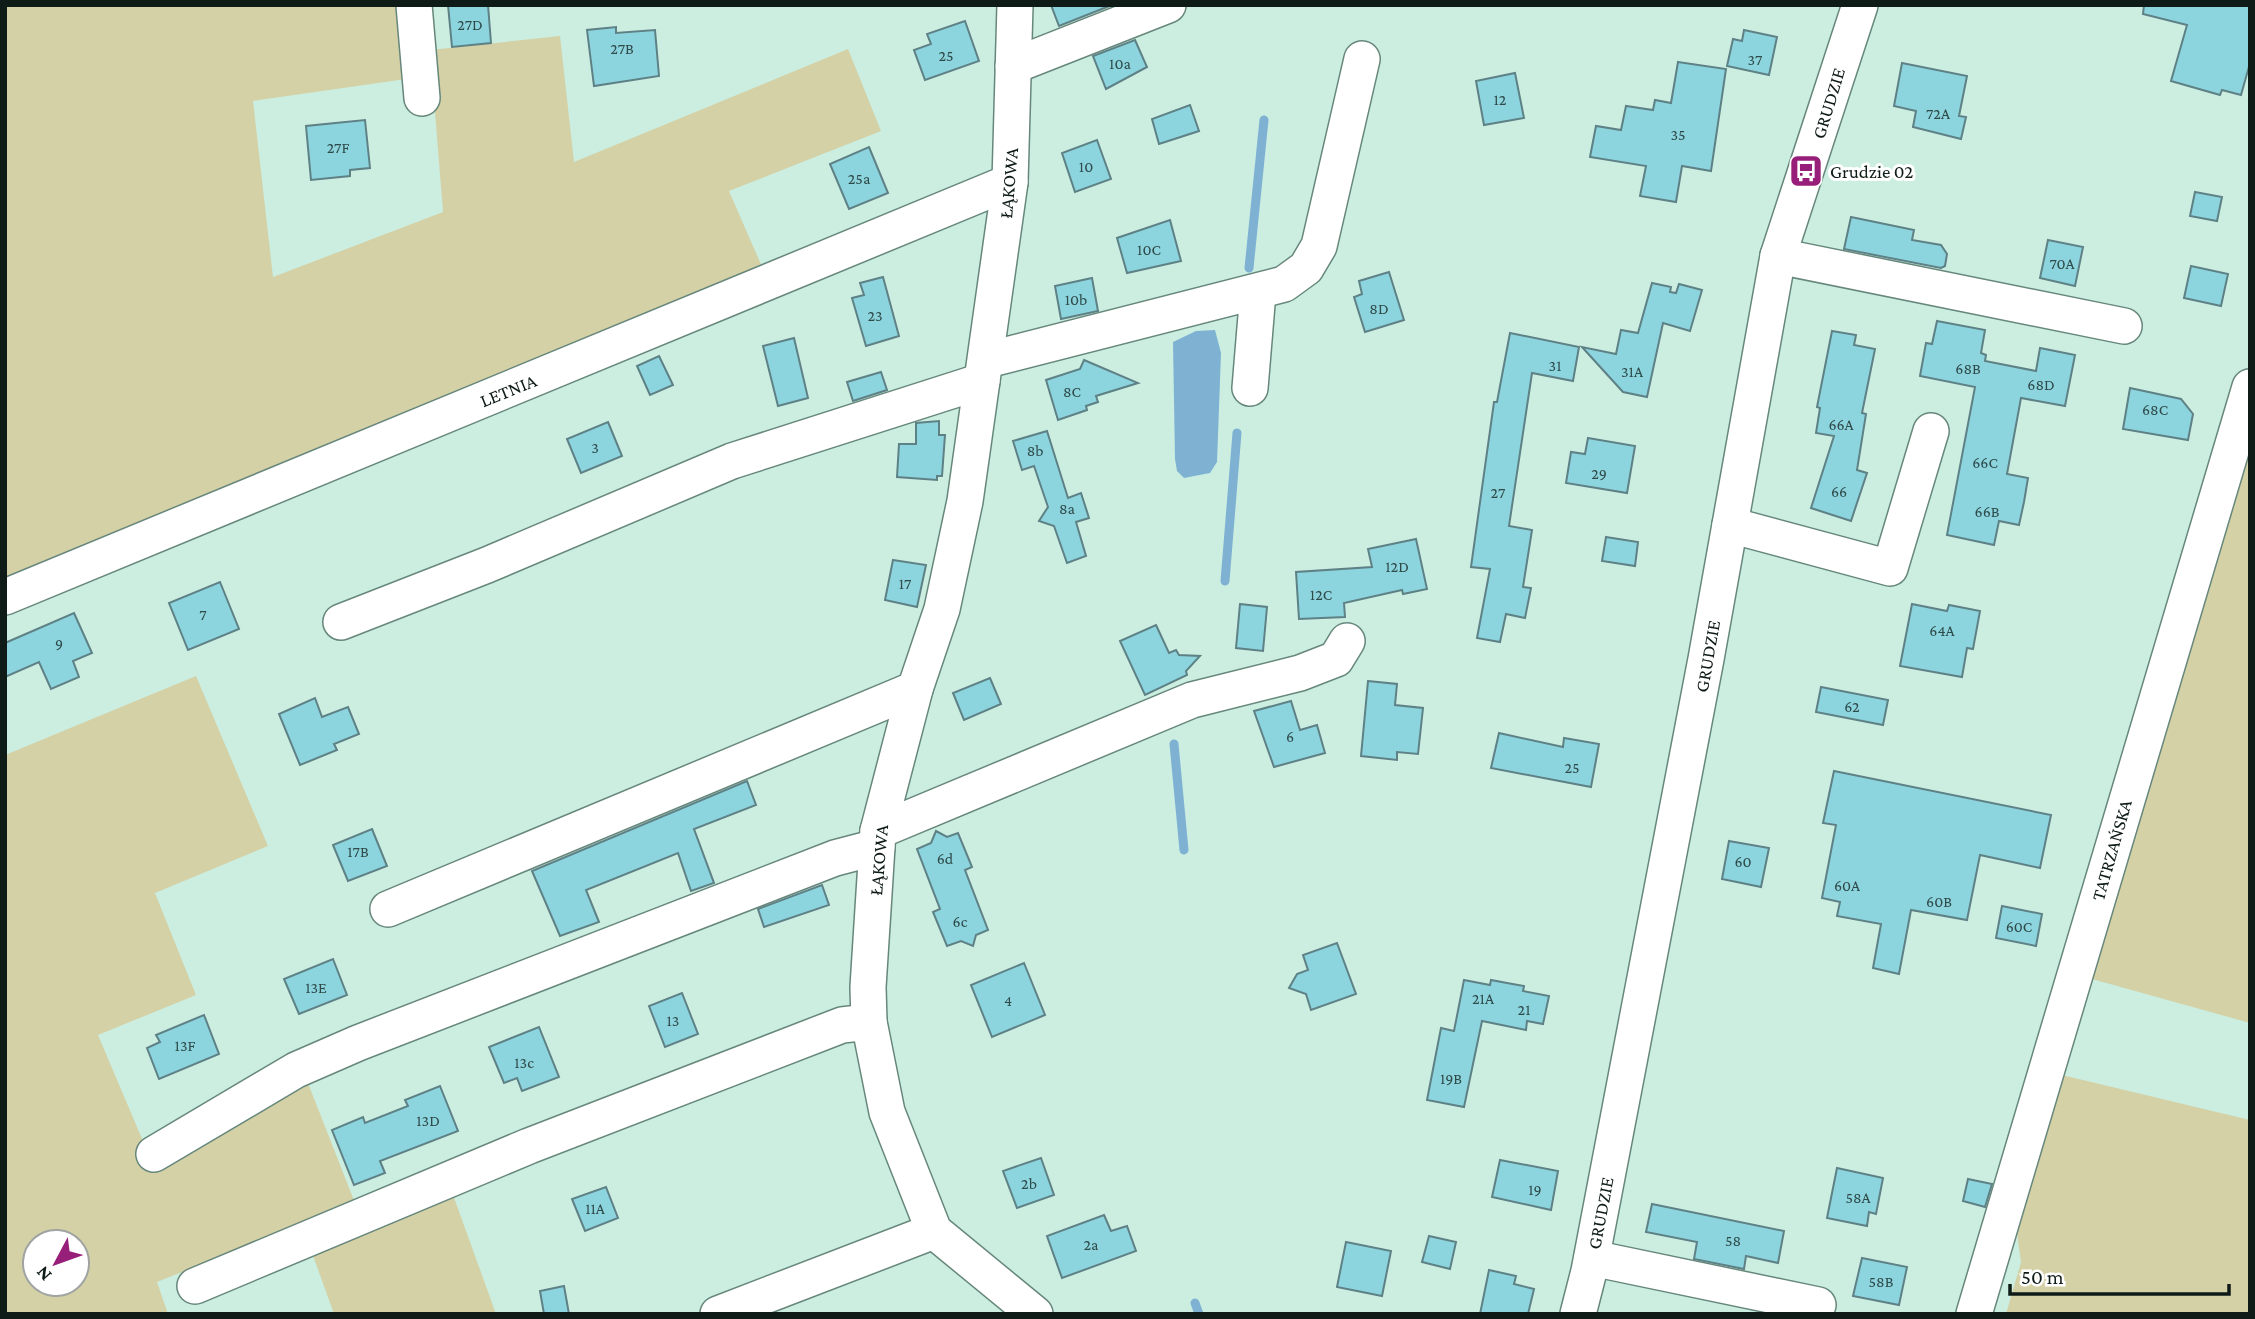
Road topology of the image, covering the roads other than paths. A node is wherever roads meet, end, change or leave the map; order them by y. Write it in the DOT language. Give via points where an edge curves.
graph roads {
  1 [pos="414,5"];
  2 [pos="1015,5"];
  3 [pos="1168,5"];
  4 [pos="1860,5"];
  5 [pos="1362,59"];
  6 [pos="1013,66"];
  7 [pos="422,98"];
  8 [pos="1010,182"];
  9 [pos="1778,256"];
  10 [pos="1258,292"];
  11 [pos="2124,326"];
  12 [pos="985,371"];
  13 [pos="2250,387"];
  14 [pos="1250,388"];
  15 [pos="1931,430"];
  16 [pos="1730,525"];
  17 [pos="5,597"];
  18 [pos="341,622"];
  19 [pos="1347,641"];
  20 [pos="915,689"];
  21 [pos="877,839"];
  22 [pos="388,909"];
  23 [pos="869,1022"];
  24 [pos="154,1154"];
  25 [pos="934,1231"];
  26 [pos="1592,1258"];
  27 [pos="195,1286"];
  28 [pos="1818,1305"];
  29 [pos="718,1314"];
  30 [pos="1035,1314"];
  31 [pos="1578,1314"];
  32 [pos="1975,1314"];
  1 -- 7 [label="street"];
  2 -- 6 [label="street, ŁĄKOWA"];
  3 -- 6 [label="street"];
  4 -- 9 [label="street, GRUDZIE"];
  5 -- 10 [label="street" via="1319,246 1306,268 1284,284"];
  6 -- 8 [label="street, ŁĄKOWA"];
  8 -- 12 [label="street, ŁĄKOWA"];
  8 -- 17 [label="street, LETNIA"];
  9 -- 11 [label="street"];
  9 -- 16 [label="street, GRUDZIE"];
  10 -- 12 [label="street"];
  10 -- 14 [label="street"];
  12 -- 18 [label="street" via="732,461"];
  12 -- 20 [label="street, ŁĄKOWA" via="954,560"];
  13 -- 32 [label="street, TATRZAŃSKA"];
  15 -- 16 [label="street" via="1890,568"];
  16 -- 26 [label="street, GRUDZIE"];
  19 -- 21 [label="street" via="1336,659 1300,673 1192,700"];
  20 -- 21 [label="street, ŁĄKOWA"];
  20 -- 22 [label="street"];
  21 -- 23 [label="street, ŁĄKOWA"];
  21 -- 24 [label="street" via="296,1070"];
  23 -- 25 [label="street, ŁĄKOWA" via="887,1112"];
  23 -- 27 [label="street" via="842,1025 529,1146"];
  25 -- 29 [label="street"];
  25 -- 30 [label="street, ŁĄKOWA"];
  26 -- 28 [label="street"];
  26 -- 31 [label="street, GRUDZIE"];
}
